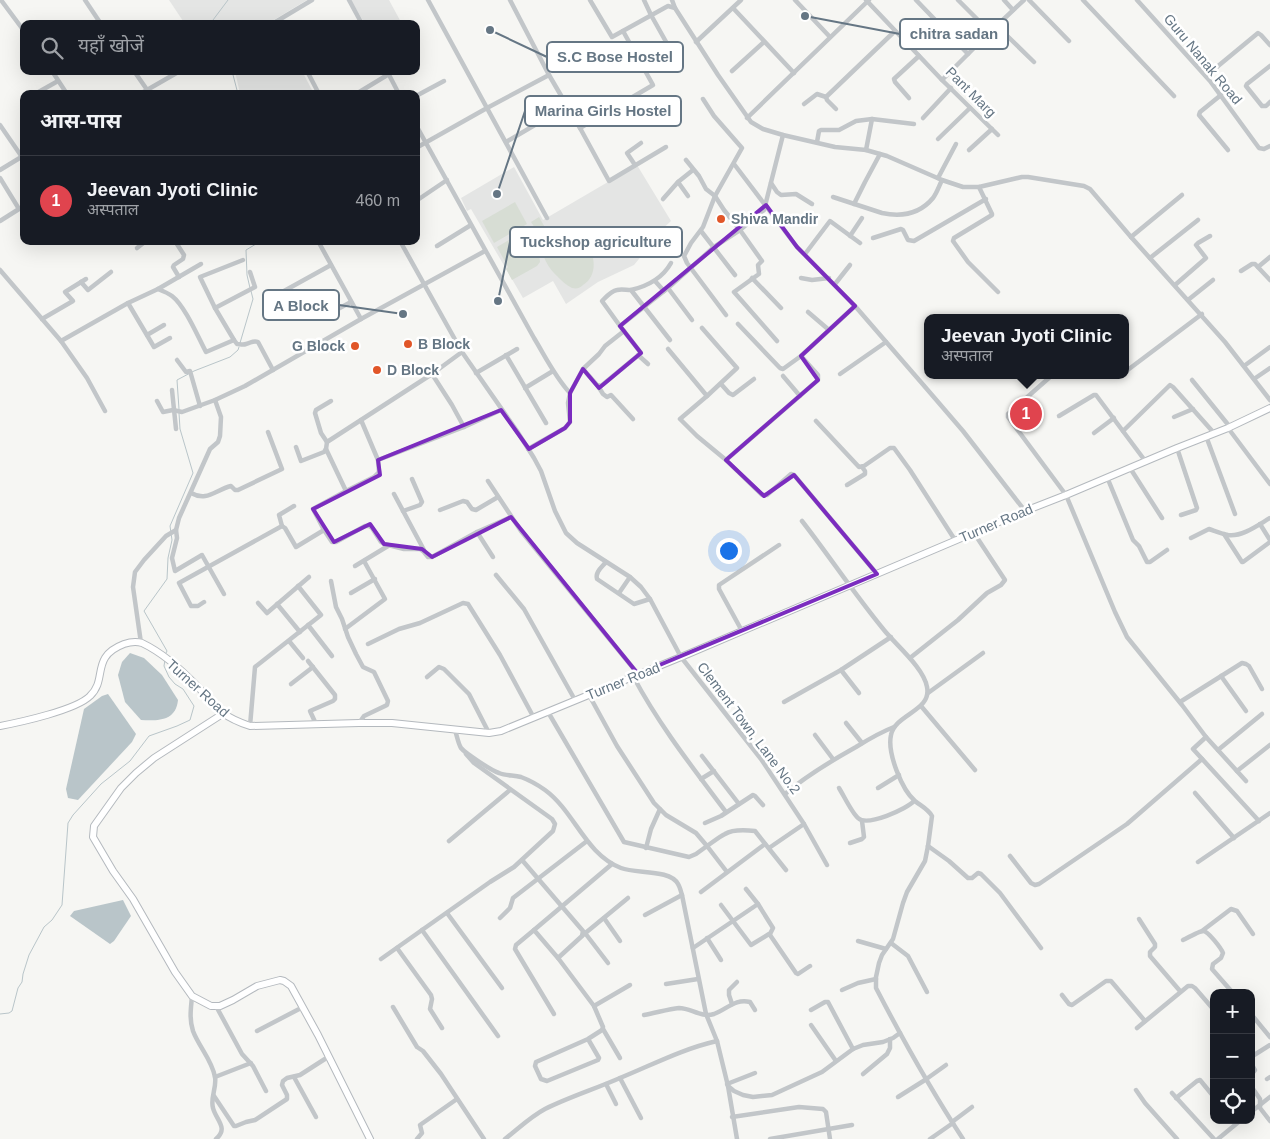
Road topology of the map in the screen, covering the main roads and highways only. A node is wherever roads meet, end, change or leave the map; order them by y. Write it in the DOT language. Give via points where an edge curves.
graph roads {
  1 [pos="1270,408"];
  2 [pos="224,714"];
  3 [pos="0,726"];
  4 [pos="370,1139"];
  1 -- 2 [label="main road, Turner Road" via="1229,428 501,731 489,733 392,723 250,726"];
  2 -- 3 [label="main road, Turner Road" via="175,665 140,642 132,641 108,654 102,662 96,688 81,702"];
  2 -- 4 [label="main road" via="154,758 121,788 94,826 95,842 192,996 216,1006 258,986 280,980 291,986"];
}
